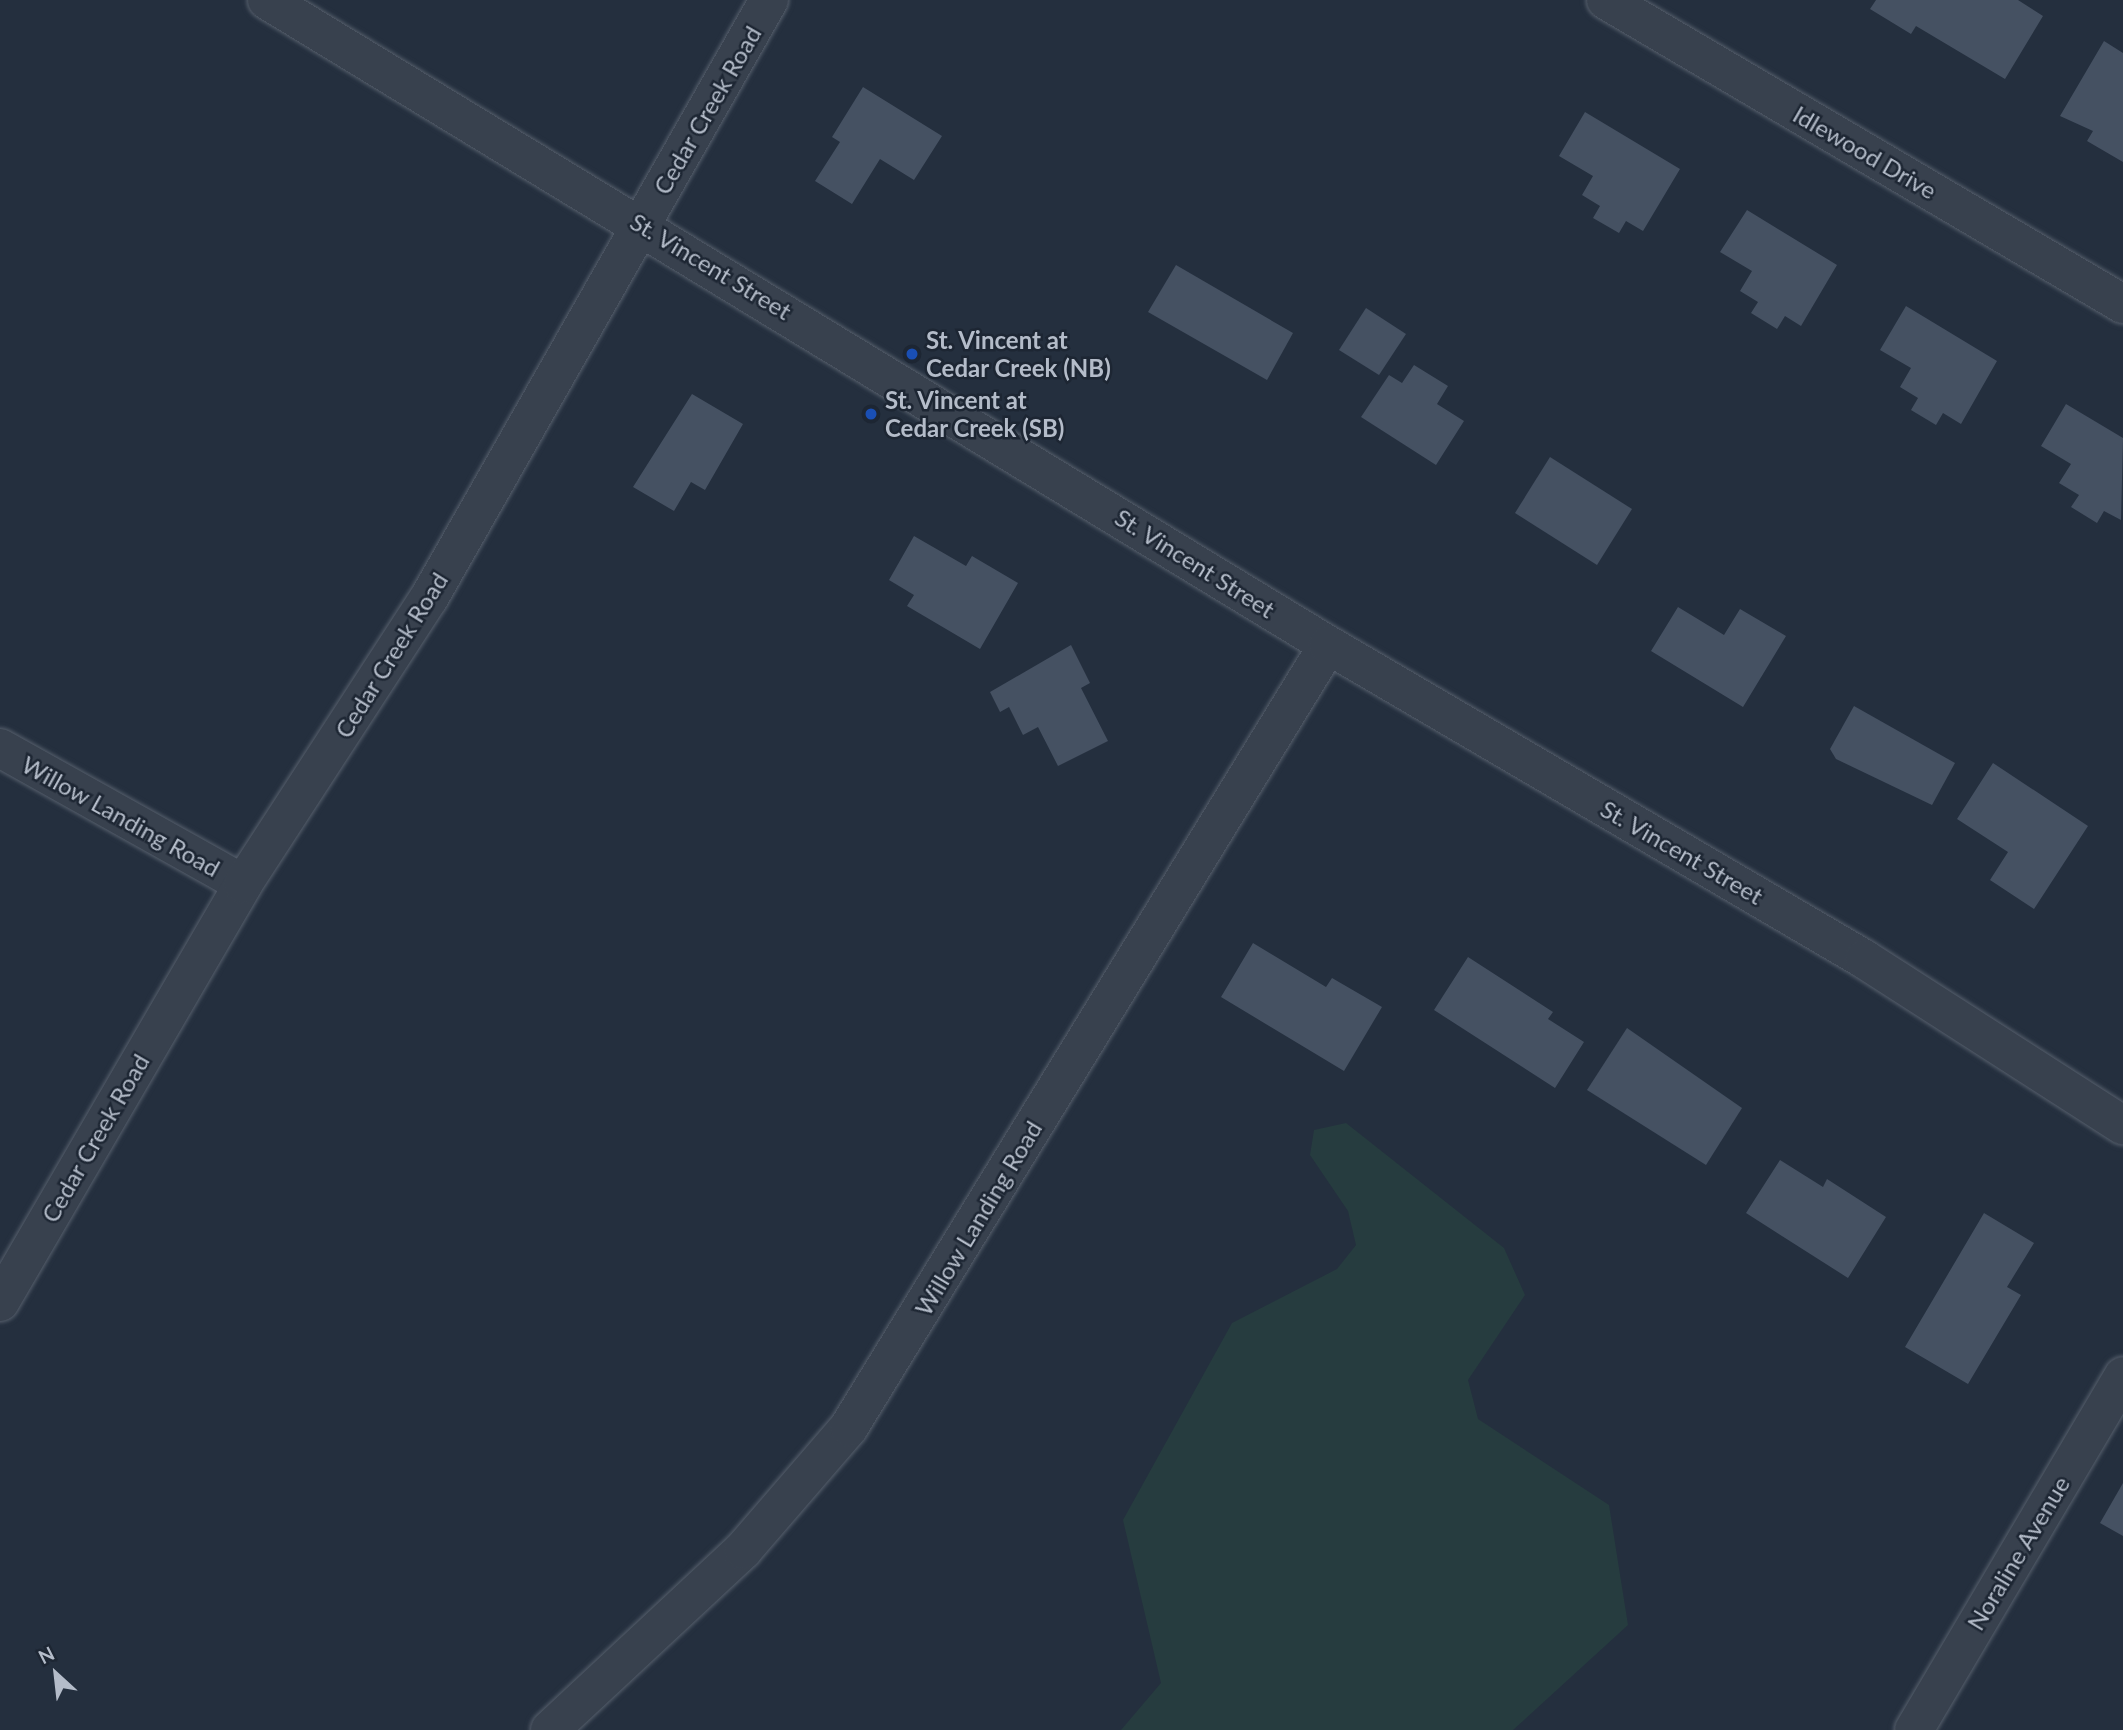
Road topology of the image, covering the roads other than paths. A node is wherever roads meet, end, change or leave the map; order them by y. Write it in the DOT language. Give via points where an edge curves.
graph roads {
  1 [pos="267,0"];
  2 [pos="769,0"];
  3 [pos="1606,0"];
  4 [pos="642,223"];
  5 [pos="2123,304"];
  6 [pos="1328,645"];
  7 [pos="0,748"];
  8 [pos="243,884"];
  9 [pos="2123,1125"];
  10 [pos="0,1302"];
  11 [pos="2123,1376"];
  12 [pos="550,1730"];
  13 [pos="1914,1730"];
  1 -- 4 [label="street, St. Vincent Street"];
  2 -- 4 [label="street, Cedar Creek Road"];
  3 -- 5 [label="street, Idlewood Drive"];
  4 -- 6 [label="street, St. Vincent Street"];
  4 -- 8 [label="street, Cedar Creek Road" via="429,598"];
  6 -- 9 [label="street, St. Vincent Street" via="1864,959"];
  6 -- 12 [label="street, Willow Landing Road" via="849,1427 743,1549"];
  7 -- 8 [label="street, Willow Landing Road"];
  8 -- 10 [label="street, Cedar Creek Road"];
  11 -- 13 [label="street, Noraline Avenue"];
}
